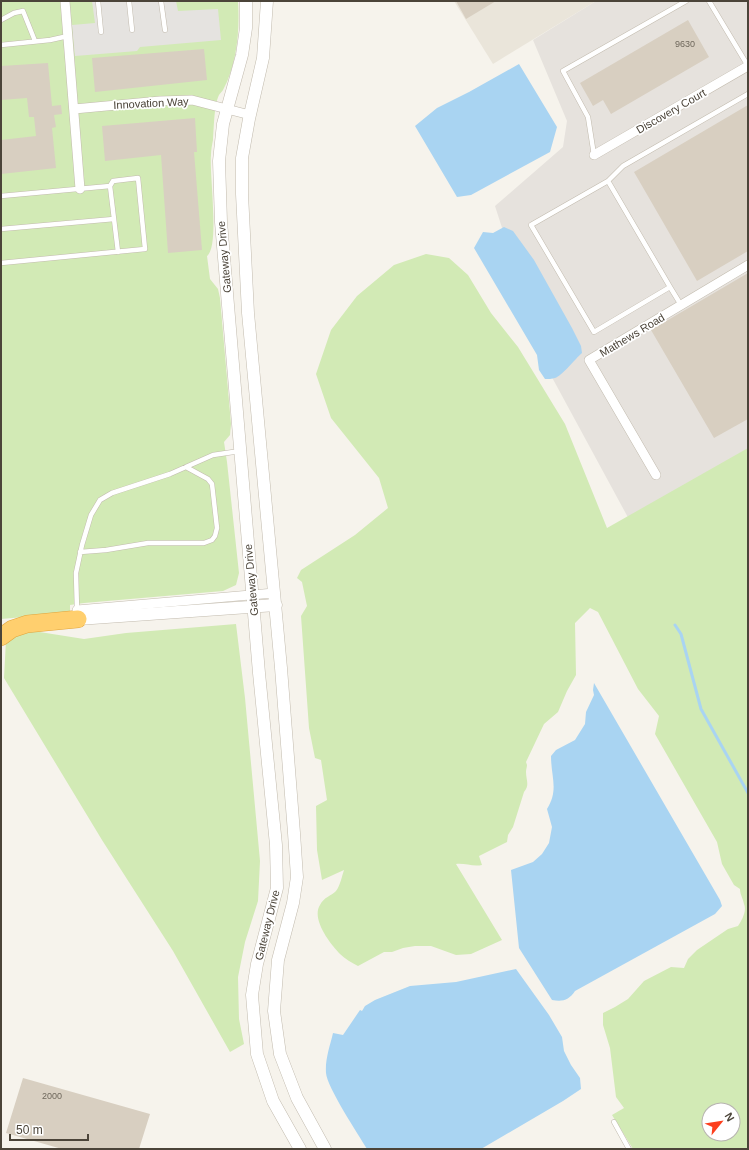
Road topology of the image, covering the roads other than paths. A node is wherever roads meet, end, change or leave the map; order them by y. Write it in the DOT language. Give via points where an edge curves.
graph roads {
  1 [pos="65,1"];
  2 [pos="98,1"];
  3 [pos="129,1"];
  4 [pos="161,1"];
  5 [pos="246,1"];
  6 [pos="267,1"];
  7 [pos="686,1"];
  8 [pos="709,1"];
  9 [pos="1,20"];
  10 [pos="132,30"];
  11 [pos="165,30"];
  12 [pos="101,32"];
  13 [pos="68,36"];
  14 [pos="35,41"];
  15 [pos="1,45"];
  16 [pos="748,66"];
  17 [pos="748,94"];
  18 [pos="227,108"];
  19 [pos="74,109"];
  20 [pos="250,115"];
  21 [pos="594,155"];
  22 [pos="608,182"];
  23 [pos="110,186"];
  24 [pos="80,189"];
  25 [pos="1,196"];
  26 [pos="114,218"];
  27 [pos="1,229"];
  28 [pos="118,252"];
  29 [pos="1,263"];
  30 [pos="748,265"];
  31 [pos="246,267"];
  32 [pos="225,268"];
  33 [pos="670,287"];
  34 [pos="681,305"];
  35 [pos="240,451"];
  36 [pos="186,467"];
  37 [pos="656,475"];
  38 [pos="80,552"];
  39 [pos="274,593"];
  40 [pos="253,595"];
  41 [pos="276,606"];
  42 [pos="254,607"];
  43 [pos="78,614"];
  44 [pos="1,637"];
  45 [pos="267,925"];
  46 [pos="286,930"];
  47 [pos="614,1122"];
  48 [pos="300,1149"];
  49 [pos="325,1149"];
  50 [pos="629,1149"];
  1 -- 13 [label="street"];
  2 -- 12 [label="lane"];
  3 -- 10 [label="lane"];
  4 -- 11 [label="lane"];
  5 -- 18 [label="street, Gateway Drive" via="242,55"];
  6 -- 20 [label="street, Gateway Drive" via="263,58"];
  7 -- 21 [label="lane" via="563,71 588,117"];
  8 -- 16 [label="lane"];
  9 -- 14 [label="lane" via="23,11"];
  13 -- 14 [label="lane"];
  13 -- 19 [label="street"];
  14 -- 15 [label="lane"];
  16 -- 21 [label="street, Discovery Court"];
  17 -- 22 [label="lane" via="623,166"];
  18 -- 19 [label="street, Innovation Way" via="192,100"];
  18 -- 20 [label="street, Innovation Way"];
  18 -- 32 [label="street, Gateway Drive" via="219,161"];
  19 -- 24 [label="street"];
  20 -- 31 [label="street, Gateway Drive" via="242,158"];
  22 -- 33 [label="lane"];
  22 -- 33 [label="lane" via="531,225 594,332"];
  23 -- 24 [label="lane"];
  23 -- 26 [label="lane"];
  23 -- 28 [label="lane" via="113,181 138,178 145,249"];
  24 -- 25 [label="lane"];
  26 -- 27 [label="lane"];
  26 -- 28 [label="lane"];
  28 -- 29 [label="lane"];
  30 -- 34 [label="street, Mathews Road"];
  31 -- 32 [label="street"];
  31 -- 39 [label="street, Gateway Drive"];
  32 -- 35 [label="street, Gateway Drive"];
  33 -- 34 [label="lane"];
  34 -- 37 [label="street, Mathews Road" via="589,360"];
  35 -- 36 [label="lane" via="213,455"];
  35 -- 40 [label="street, Gateway Drive"];
  36 -- 38 [label="lane" via="112,493 100,500 91,515"];
  36 -- 38 [label="lane" via="212,484 217,528 212,540 204,543 148,544"];
  38 -- 43 [label="lane" via="76,573"];
  39 -- 40 [label="street"];
  39 -- 41 [label="street, Gateway Drive"];
  40 -- 42 [label="street, Gateway Drive"];
  40 -- 43 [label="street"];
  41 -- 42 [label="street"];
  41 -- 46 [label="street, Gateway Drive" via="296,877"];
  42 -- 43 [label="street"];
  42 -- 45 [label="street, Gateway Drive" via="276,845 277,888"];
  43 -- 44 [label="highway" via="27,624 12,629"];
  45 -- 46 [label="street"];
  45 -- 48 [label="street, Gateway Drive" via="252,995 257,1054 273,1101"];
  46 -- 49 [label="street, Gateway Drive" via="278,960 274,1011 280,1054 297,1098"];
  47 -- 50 [label="lane"];
}
